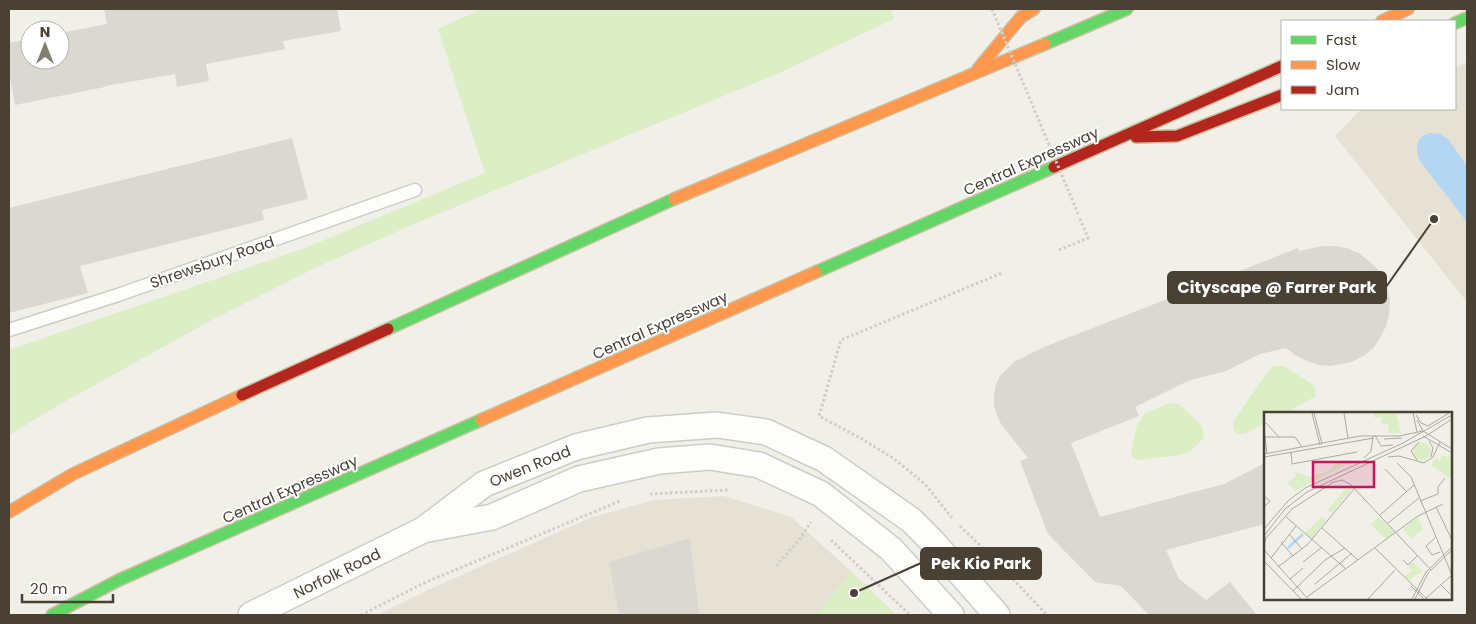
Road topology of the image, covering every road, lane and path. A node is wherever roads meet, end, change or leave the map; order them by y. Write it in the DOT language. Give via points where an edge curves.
graph roads {
  1 [pos="992,9"];
  2 [pos="1034,9"];
  3 [pos="1127,9"];
  4 [pos="1408,9"];
  5 [pos="1384,20"];
  6 [pos="1281,66"];
  7 [pos="976,71"];
  8 [pos="1281,95"];
  9 [pos="1123,137"];
  10 [pos="415,190"];
  11 [pos="1059,250"];
  12 [pos="1002,273"];
  13 [pos="9,330"];
  14 [pos="732,490"];
  15 [pos="644,494"];
  16 [pos="626,498"];
  17 [pos="9,512"];
  18 [pos="811,522"];
  19 [pos="423,530"];
  20 [pos="825,535"];
  21 [pos="776,566"];
  22 [pos="52,615"];
  23 [pos="251,615"];
  24 [pos="360,615"];
  25 [pos="910,615"];
  26 [pos="951,615"];
  27 [pos="997,615"];
  28 [pos="1047,615"];
  1 -- 11 [label="path, bridge" via="1088,238"];
  2 -- 7 [label="highway" via="1020,17"];
  3 -- 7 [label="highway"];
  4 -- 5 [label="highway"];
  6 -- 9 [label="highway, Central Expressway"];
  7 -- 17 [label="highway" via="663,204 163,431 73,474"];
  8 -- 9 [label="highway" via="1177,136"];
  9 -- 22 [label="highway, Central Expressway" via="119,580"];
  10 -- 13 [label="lane, Shrewsbury Road"];
  12 -- 28 [label="path" via="841,340 819,416 893,458 924,484 955,522"];
  14 -- 15 [label="path"];
  16 -- 24 [label="path" via="424,583"];
  18 -- 21 [label="path"];
  19 -- 23 [label="street, Norfolk Road"];
  19 -- 26 [label="street, Owen Road" via="492,517 579,479 659,461 710,456 759,465 821,494 891,549"];
  19 -- 27 [label="street, Owen Road" via="484,484 576,447 648,430 717,425 766,432 824,459 911,520"];
  20 -- 25 [label="path"];
}
